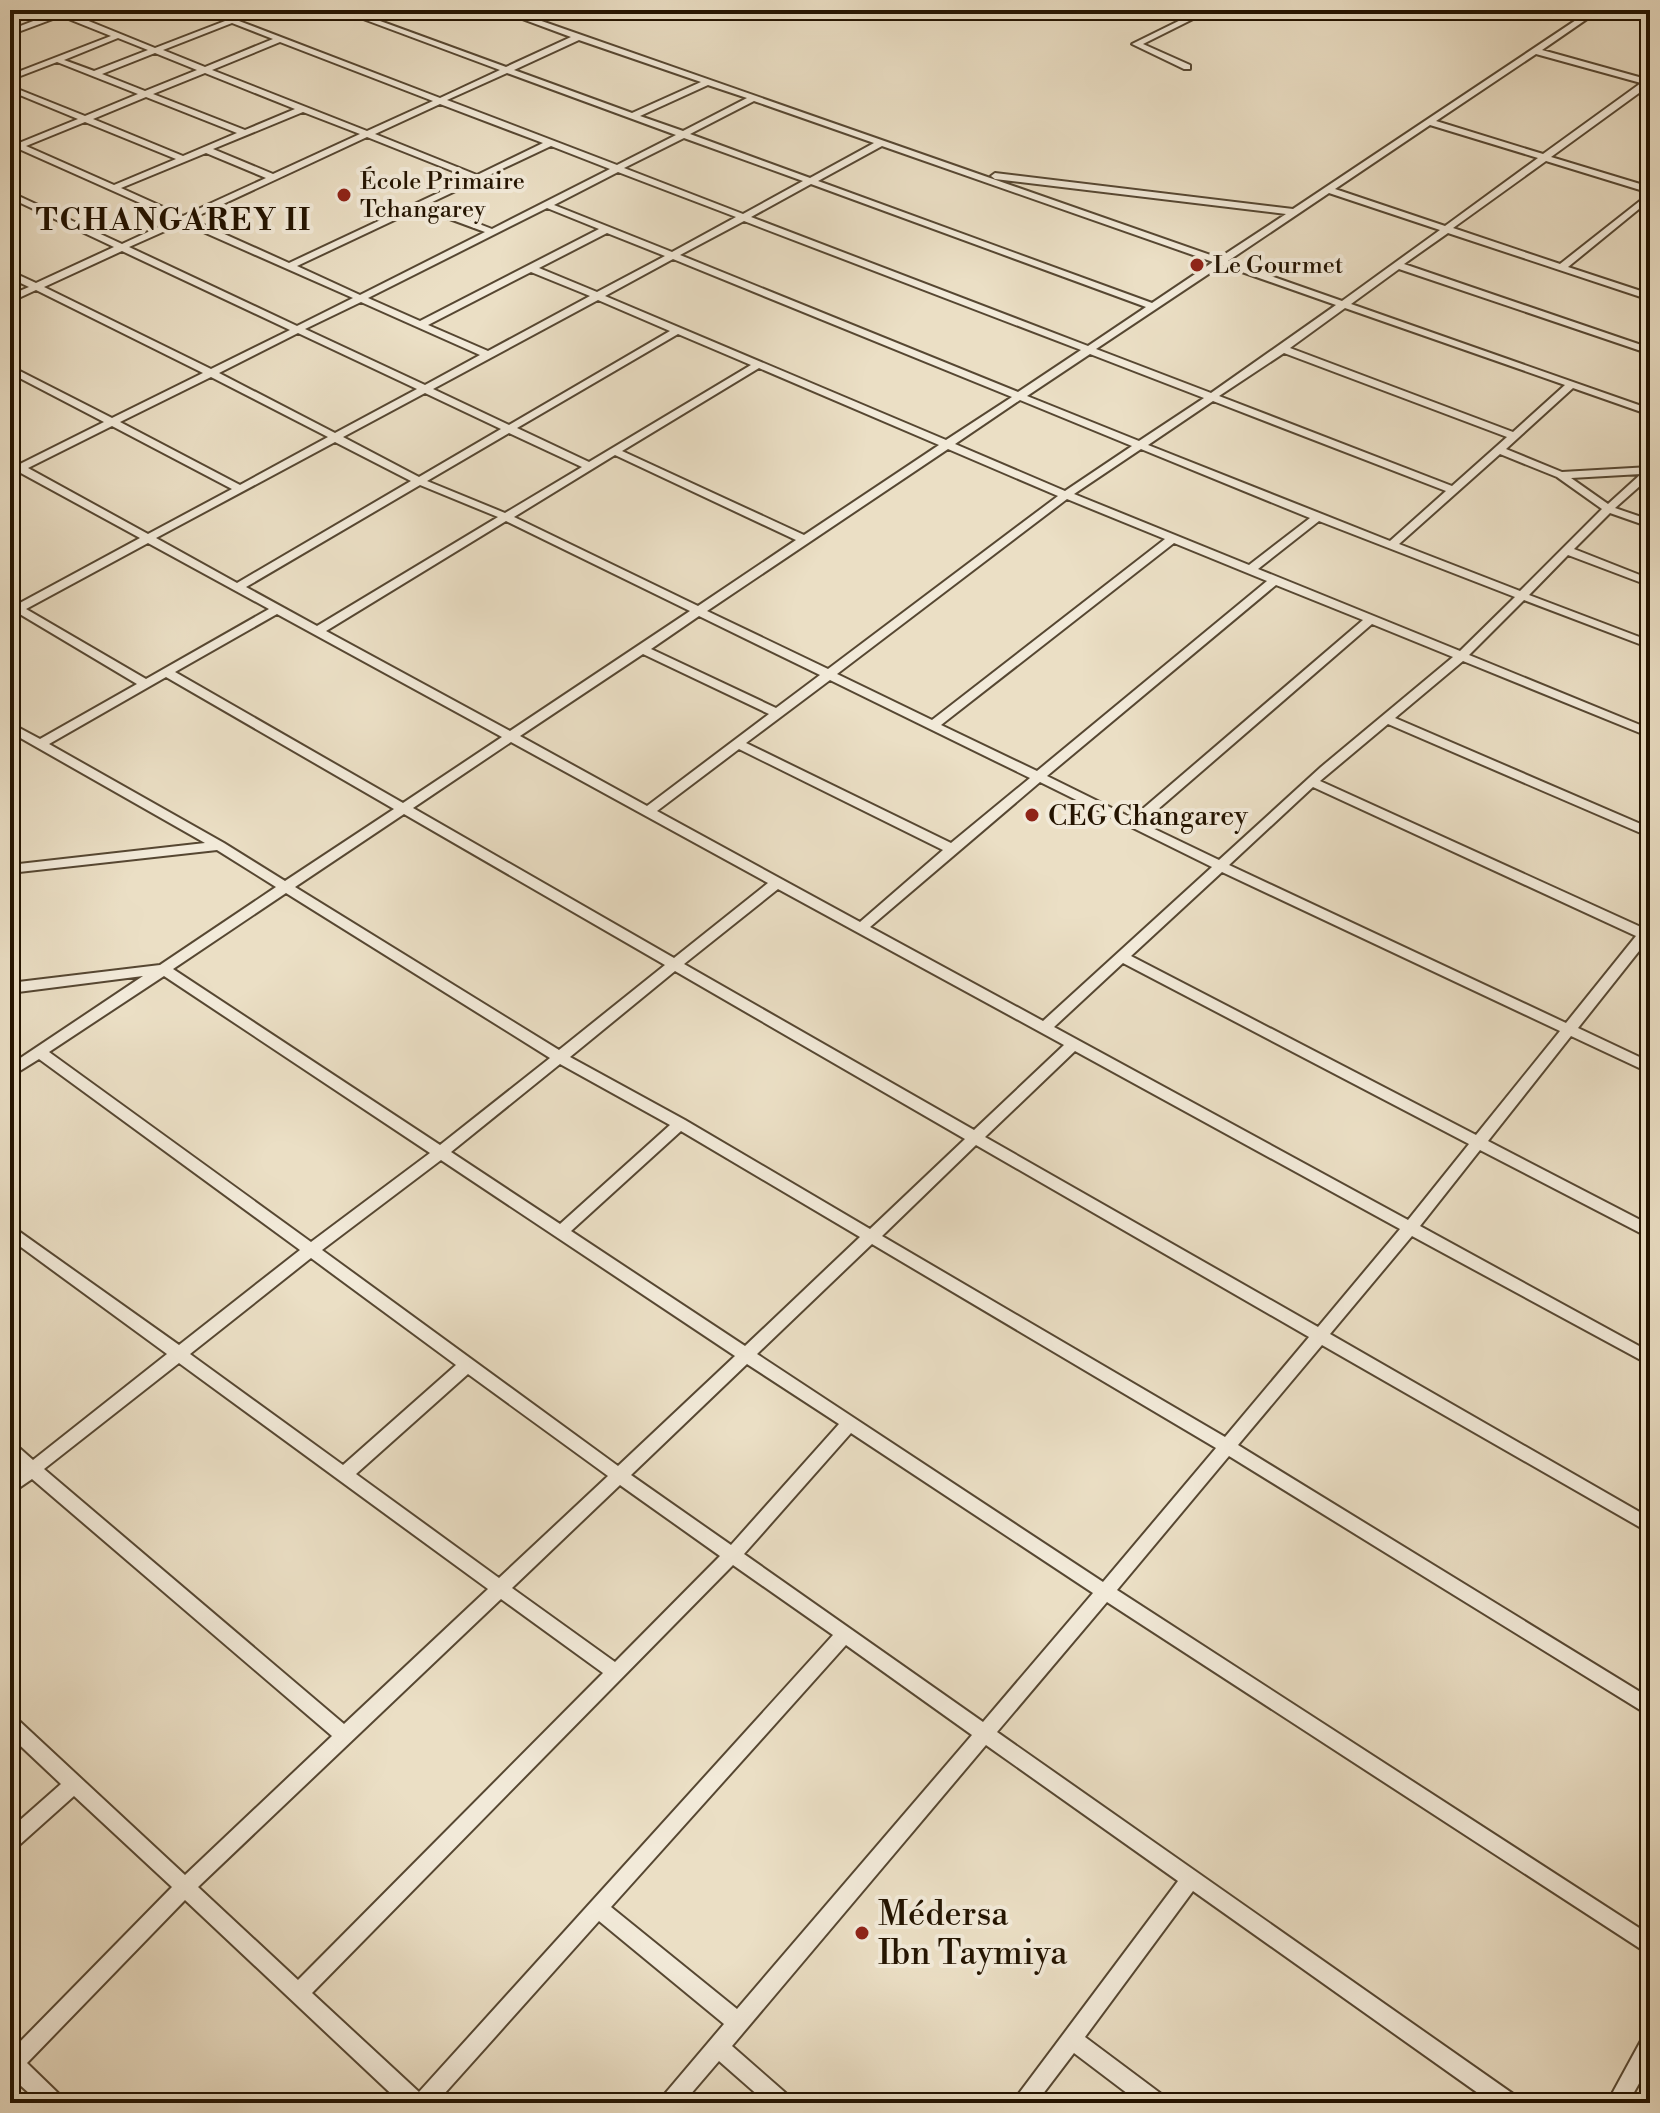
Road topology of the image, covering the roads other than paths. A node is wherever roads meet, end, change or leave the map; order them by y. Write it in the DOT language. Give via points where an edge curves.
graph roads {
  1 [pos="204,10"];
  2 [pos="259,10"];
  3 [pos="343,10"];
  4 [pos="502,10"];
  5 [pos="1207,10"];
  6 [pos="1596,10"];
  7 [pos="57,12"];
  8 [pos="233,21"];
  9 [pos="10,33"];
  10 [pos="117,36"];
  11 [pos="578,37"];
  12 [pos="280,39"];
  13 [pos="155,51"];
  14 [pos="1536,51"];
  15 [pos="58,60"];
  16 [pos="1187,67"];
  17 [pos="204,70"];
  18 [pos="508,71"];
  19 [pos="95,74"];
  20 [pos="10,78"];
  21 [pos="708,82"];
  22 [pos="1649,82"];
  23 [pos="10,88"];
  24 [pos="145,95"];
  25 [pos="754,98"];
  26 [pos="442,101"];
  27 [pos="302,109"];
  28 [pos="633,116"];
  29 [pos="86,119"];
  30 [pos="1429,122"];
  31 [pos="245,133"];
  32 [pos="369,135"];
  33 [pos="683,135"];
  34 [pos="551,143"];
  35 [pos="881,143"];
  36 [pos="13,146"];
  37 [pos="207,150"];
  38 [pos="1544,157"];
  39 [pos="184,159"];
  40 [pos="616,169"];
  41 [pos="967,173"];
  42 [pos="1650,175"];
  43 [pos="275,178"];
  44 [pos="478,178"];
  45 [pos="811,181"];
  46 [pos="1636,186"];
  47 [pos="114,188"];
  48 [pos="1329,190"];
  49 [pos="1650,193"];
  50 [pos="10,195"];
  51 [pos="421,205"];
  52 [pos="547,205"];
  53 [pos="1295,212"];
  54 [pos="743,217"];
  55 [pos="184,219"];
  56 [pos="1446,229"];
  57 [pos="605,230"];
  58 [pos="493,232"];
  59 [pos="124,247"];
  60 [pos="670,257"];
  61 [pos="1221,262"];
  62 [pos="1397,265"];
  63 [pos="290,266"];
  64 [pos="1562,267"];
  65 [pos="531,268"];
  66 [pos="10,274"];
  67 [pos="36,287"];
  68 [pos="597,296"];
  69 [pos="362,297"];
  70 [pos="1650,297"];
  71 [pos="10,299"];
  72 [pos="1342,304"];
  73 [pos="1154,307"];
  74 [pos="420,325"];
  75 [pos="299,329"];
  76 [pos="678,330"];
  77 [pos="1283,349"];
  78 [pos="1090,350"];
  79 [pos="1650,351"];
  80 [pos="488,355"];
  81 [pos="759,364"];
  82 [pos="10,369"];
  83 [pos="212,373"];
  84 [pos="1571,385"];
  85 [pos="427,388"];
  86 [pos="1020,396"];
  87 [pos="1213,398"];
  88 [pos="1650,412"];
  89 [pos="113,423"];
  90 [pos="510,428"];
  91 [pos="1515,436"];
  92 [pos="337,437"];
  93 [pos="947,445"];
  94 [pos="1141,446"];
  95 [pos="1499,450"];
  96 [pos="614,451"];
  97 [pos="589,466"];
  98 [pos="13,468"];
  99 [pos="1650,470"];
  100 [pos="1561,475"];
  101 [pos="419,481"];
  102 [pos="240,489"];
  103 [pos="1454,490"];
  104 [pos="1066,495"];
  105 [pos="1608,509"];
  106 [pos="504,516"];
  107 [pos="1318,517"];
  108 [pos="1650,524"];
  109 [pos="1174,538"];
  110 [pos="148,539"];
  111 [pos="805,540"];
  112 [pos="1391,546"];
  113 [pos="1568,551"];
  114 [pos="1251,569"];
  115 [pos="1276,579"];
  116 [pos="1650,583"];
  117 [pos="236,588"];
  118 [pos="1523,598"];
  119 [pos="13,609"];
  120 [pos="277,609"];
  121 [pos="700,610"];
  122 [pos="1372,618"];
  123 [pos="317,631"];
  124 [pos="1650,645"];
  125 [pos="642,649"];
  126 [pos="1463,655"];
  127 [pos="166,672"];
  128 [pos="828,674"];
  129 [pos="146,684"];
  130 [pos="776,713"];
  131 [pos="1387,719"];
  132 [pos="933,725"];
  133 [pos="10,727"];
  134 [pos="1650,733"];
  135 [pos="511,737"];
  136 [pos="737,743"];
  137 [pos="41,744"];
  138 [pos="1039,776"];
  139 [pos="1312,782"];
  140 [pos="404,809"];
  141 [pos="647,812"];
  142 [pos="1134,823"];
  143 [pos="1650,833"];
  144 [pos="219,846"];
  145 [pos="952,849"];
  146 [pos="1221,866"];
  147 [pos="10,869"];
  148 [pos="778,882"];
  149 [pos="286,887"];
  150 [pos="861,928"];
  151 [pos="1648,933"];
  152 [pos="1122,957"];
  153 [pos="675,965"];
  154 [pos="163,969"];
  155 [pos="10,988"];
  156 [pos="1044,1028"];
  157 [pos="1567,1028"];
  158 [pos="1074,1044"];
  159 [pos="39,1052"];
  160 [pos="559,1057"];
  161 [pos="1650,1068"];
  162 [pos="10,1072"];
  163 [pos="680,1124"];
  164 [pos="976,1137"];
  165 [pos="1476,1142"];
  166 [pos="440,1153"];
  167 [pos="1410,1228"];
  168 [pos="10,1231"];
  169 [pos="561,1232"];
  170 [pos="1650,1232"];
  171 [pos="871,1237"];
  172 [pos="311,1250"];
  173 [pos="1319,1336"];
  174 [pos="179,1354"];
  175 [pos="746,1355"];
  176 [pos="1650,1359"];
  177 [pos="467,1365"];
  178 [pos="850,1423"];
  179 [pos="1227,1446"];
  180 [pos="10,1450"];
  181 [pos="32,1469"];
  182 [pos="344,1474"];
  183 [pos="619,1475"];
  184 [pos="10,1487"];
  185 [pos="1650,1526"];
  186 [pos="732,1555"];
  187 [pos="500,1588"];
  188 [pos="1105,1592"];
  189 [pos="845,1634"];
  190 [pos="615,1672"];
  191 [pos="1650,1708"];
  192 [pos="10,1724"];
  193 [pos="986,1732"];
  194 [pos="344,1735"];
  195 [pos="74,1784"];
  196 [pos="10,1841"];
  197 [pos="1192,1878"];
  198 [pos="185,1887"];
  199 [pos="598,1908"];
  200 [pos="1650,1946"];
  201 [pos="299,1993"];
  202 [pos="738,2023"];
  203 [pos="1072,2039"];
  204 [pos="1650,2044"];
  205 [pos="718,2047"];
  206 [pos="12,2064"];
  207 [pos="54,2103"];
  208 [pos="419,2103"];
  209 [pos="670,2103"];
  210 [pos="782,2103"];
  211 [pos="1024,2103"];
  212 [pos="1157,2103"];
  213 [pos="1509,2103"];
  214 [pos="1617,2103"];
  1 -- 8 [label="street"];
  2 -- 8 [label="street"];
  3 -- 18 [label="street"];
  4 -- 11 [label="street"];
  5 -- 16 [label="street" via="1136,44"];
  6 -- 14 [label="street"];
  7 -- 9 [label="street"];
  7 -- 10 [label="street"];
  8 -- 12 [label="street"];
  8 -- 13 [label="street"];
  10 -- 13 [label="street"];
  10 -- 15 [label="street"];
  11 -- 18 [label="street"];
  11 -- 21 [label="street"];
  12 -- 17 [label="street"];
  12 -- 26 [label="street"];
  13 -- 17 [label="street"];
  13 -- 19 [label="street"];
  14 -- 22 [label="street"];
  14 -- 30 [label="street"];
  15 -- 19 [label="street"];
  15 -- 20 [label="street"];
  17 -- 24 [label="street"];
  17 -- 27 [label="street"];
  18 -- 26 [label="street"];
  18 -- 28 [label="street"];
  19 -- 24 [label="street"];
  21 -- 25 [label="street"];
  21 -- 28 [label="street"];
  22 -- 38 [label="street"];
  23 -- 29 [label="street"];
  24 -- 29 [label="street"];
  24 -- 31 [label="street"];
  25 -- 33 [label="street"];
  25 -- 35 [label="street"];
  26 -- 32 [label="street"];
  26 -- 34 [label="street"];
  27 -- 31 [label="street"];
  27 -- 32 [label="street"];
  28 -- 33 [label="street"];
  29 -- 36 [label="street"];
  29 -- 39 [label="street"];
  30 -- 38 [label="street"];
  30 -- 48 [label="street"];
  31 -- 37 [label="street"];
  32 -- 43 [label="street"];
  32 -- 44 [label="street"];
  33 -- 40 [label="street"];
  33 -- 45 [label="street"];
  34 -- 40 [label="street"];
  34 -- 44 [label="street"];
  35 -- 41 [label="street"];
  35 -- 45 [label="street"];
  36 -- 47 [label="street"];
  37 -- 39 [label="street"];
  37 -- 43 [label="street"];
  38 -- 46 [label="street"];
  38 -- 56 [label="street"];
  39 -- 47 [label="street"];
  40 -- 52 [label="street"];
  40 -- 54 [label="street"];
  41 -- 53 [label="street"];
  41 -- 61 [label="street"];
  42 -- 46 [label="street"];
  43 -- 55 [label="street"];
  44 -- 51 [label="street"];
  45 -- 54 [label="street"];
  45 -- 73 [label="street"];
  46 -- 49 [label="street"];
  47 -- 55 [label="street"];
  48 -- 53 [label="street"];
  48 -- 56 [label="street"];
  49 -- 64 [label="street"];
  50 -- 59 [label="street"];
  51 -- 58 [label="street"];
  51 -- 63 [label="street"];
  52 -- 57 [label="street"];
  52 -- 58 [label="street"];
  53 -- 61 [label="street"];
  54 -- 60 [label="street"];
  54 -- 78 [label="street"];
  55 -- 59 [label="street"];
  55 -- 63 [label="street"];
  56 -- 62 [label="street"];
  56 -- 64 [label="street"];
  57 -- 60 [label="street"];
  57 -- 65 [label="street"];
  58 -- 69 [label="street"];
  59 -- 67 [label="street"];
  59 -- 75 [label="street"];
  60 -- 68 [label="street"];
  60 -- 86 [label="street"];
  61 -- 72 [label="street"];
  61 -- 73 [label="street"];
  62 -- 72 [label="street"];
  62 -- 79 [label="street"];
  63 -- 69 [label="street"];
  64 -- 70 [label="street"];
  65 -- 68 [label="street"];
  65 -- 74 [label="street"];
  66 -- 67 [label="street"];
  67 -- 71 [label="street"];
  67 -- 83 [label="street"];
  68 -- 76 [label="street"];
  68 -- 80 [label="street"];
  69 -- 74 [label="street"];
  69 -- 75 [label="street"];
  72 -- 77 [label="street"];
  72 -- 84 [label="street"];
  73 -- 78 [label="street"];
  74 -- 80 [label="street"];
  75 -- 83 [label="street"];
  75 -- 85 [label="street"];
  76 -- 81 [label="street"];
  76 -- 90 [label="street"];
  77 -- 87 [label="street"];
  77 -- 91 [label="street"];
  78 -- 86 [label="street"];
  78 -- 87 [label="street"];
  80 -- 85 [label="street"];
  81 -- 93 [label="street"];
  81 -- 96 [label="street"];
  82 -- 89 [label="street"];
  83 -- 89 [label="street"];
  83 -- 92 [label="street"];
  84 -- 88 [label="street"];
  84 -- 91 [label="street"];
  85 -- 90 [label="street"];
  85 -- 92 [label="street"];
  86 -- 93 [label="street"];
  86 -- 94 [label="street"];
  87 -- 94 [label="street"];
  87 -- 103 [label="street"];
  89 -- 98 [label="street"];
  89 -- 102 [label="street"];
  90 -- 97 [label="street"];
  90 -- 101 [label="street"];
  91 -- 95 [label="street"];
  92 -- 101 [label="street"];
  92 -- 102 [label="street"];
  93 -- 104 [label="street"];
  93 -- 111 [label="street"];
  94 -- 104 [label="street"];
  94 -- 107 [label="street"];
  95 -- 100 [label="street"];
  95 -- 103 [label="street"];
  96 -- 97 [label="street"];
  96 -- 111 [label="street"];
  97 -- 106 [label="street"];
  98 -- 110 [label="street"];
  99 -- 100 [label="street"];
  99 -- 105 [label="street"];
  100 -- 105 [label="street"];
  101 -- 106 [label="street"];
  101 -- 117 [label="street"];
  102 -- 110 [label="street"];
  103 -- 112 [label="street"];
  104 -- 109 [label="street"];
  104 -- 128 [label="street"];
  105 -- 108 [label="street"];
  105 -- 113 [label="street"];
  106 -- 121 [label="street"];
  106 -- 123 [label="street"];
  107 -- 112 [label="street"];
  107 -- 114 [label="street"];
  109 -- 114 [label="street"];
  109 -- 132 [label="street"];
  110 -- 117 [label="street"];
  110 -- 119 [label="street"];
  111 -- 121 [label="street"];
  112 -- 118 [label="street"];
  113 -- 116 [label="street"];
  113 -- 118 [label="street"];
  114 -- 115 [label="street"];
  115 -- 122 [label="street"];
  115 -- 138 [label="street"];
  117 -- 120 [label="street"];
  118 -- 124 [label="street"];
  118 -- 126 [label="street"];
  119 -- 129 [label="street"];
  120 -- 123 [label="street"];
  120 -- 127 [label="street"];
  121 -- 125 [label="street"];
  121 -- 128 [label="street"];
  122 -- 126 [label="street"];
  122 -- 142 [label="street"];
  123 -- 135 [label="street"];
  125 -- 130 [label="street"];
  125 -- 135 [label="street"];
  126 -- 131 [label="street"];
  126 -- 134 [label="street"];
  127 -- 129 [label="street"];
  127 -- 140 [label="street"];
  128 -- 130 [label="street"];
  128 -- 132 [label="street"];
  129 -- 137 [label="street"];
  130 -- 136 [label="street"];
  131 -- 139 [label="street"];
  131 -- 143 [label="street"];
  132 -- 138 [label="street"];
  133 -- 137 [label="street"];
  135 -- 140 [label="street"];
  135 -- 141 [label="street"];
  136 -- 141 [label="street"];
  136 -- 145 [label="street"];
  137 -- 144 [label="street"];
  138 -- 142 [label="street"];
  138 -- 145 [label="street"];
  139 -- 146 [label="street"];
  139 -- 151 [label="street"];
  140 -- 149 [label="street"];
  140 -- 153 [label="street"];
  141 -- 148 [label="street"];
  142 -- 146 [label="street"];
  144 -- 147 [label="street"];
  144 -- 149 [label="street"];
  145 -- 150 [label="street"];
  146 -- 152 [label="street"];
  146 -- 157 [label="street"];
  148 -- 150 [label="street"];
  148 -- 153 [label="street"];
  149 -- 154 [label="street"];
  149 -- 160 [label="street"];
  150 -- 156 [label="street"];
  151 -- 157 [label="street"];
  152 -- 156 [label="street"];
  152 -- 165 [label="street"];
  153 -- 160 [label="street"];
  153 -- 164 [label="street"];
  154 -- 155 [label="street"];
  154 -- 159 [label="street"];
  154 -- 166 [label="street"];
  156 -- 158 [label="street"];
  157 -- 161 [label="street"];
  157 -- 165 [label="street"];
  158 -- 164 [label="street"];
  158 -- 167 [label="street"];
  159 -- 162 [label="street"];
  159 -- 172 [label="street"];
  160 -- 163 [label="street"];
  160 -- 166 [label="street"];
  163 -- 169 [label="street"];
  163 -- 171 [label="street"];
  164 -- 171 [label="street"];
  164 -- 173 [label="street"];
  165 -- 167 [label="street"];
  165 -- 170 [label="street"];
  166 -- 169 [label="street"];
  166 -- 172 [label="street"];
  167 -- 173 [label="street"];
  167 -- 176 [label="street"];
  168 -- 174 [label="street"];
  169 -- 175 [label="street"];
  171 -- 175 [label="street"];
  171 -- 179 [label="street"];
  172 -- 174 [label="street"];
  172 -- 177 [label="street"];
  173 -- 179 [label="street"];
  173 -- 185 [label="street"];
  174 -- 181 [label="street"];
  174 -- 182 [label="street"];
  175 -- 178 [label="street"];
  175 -- 183 [label="street"];
  177 -- 182 [label="street"];
  177 -- 183 [label="street"];
  178 -- 186 [label="street"];
  178 -- 188 [label="street"];
  179 -- 188 [label="street"];
  179 -- 191 [label="street"];
  180 -- 181 [label="street"];
  181 -- 184 [label="street"];
  181 -- 194 [label="street"];
  182 -- 187 [label="street"];
  183 -- 186 [label="street"];
  183 -- 187 [label="street"];
  186 -- 189 [label="street"];
  186 -- 190 [label="street"];
  187 -- 190 [label="street"];
  187 -- 194 [label="street"];
  188 -- 193 [label="street"];
  188 -- 200 [label="street"];
  189 -- 193 [label="street"];
  189 -- 199 [label="street"];
  190 -- 201 [label="street"];
  192 -- 195 [label="street"];
  193 -- 197 [label="street"];
  193 -- 202 [label="street"];
  194 -- 198 [label="street"];
  195 -- 196 [label="street"];
  195 -- 198 [label="street"];
  197 -- 203 [label="street"];
  197 -- 213 [label="street"];
  198 -- 201 [label="street"];
  198 -- 206 [label="street"];
  199 -- 202 [label="street"];
  199 -- 208 [label="street"];
  201 -- 208 [label="street"];
  202 -- 205 [label="street"];
  203 -- 211 [label="street"];
  203 -- 212 [label="street"];
  204 -- 214 [label="street"];
  205 -- 209 [label="street"];
  205 -- 210 [label="street"];
  206 -- 207 [label="street"];
}
